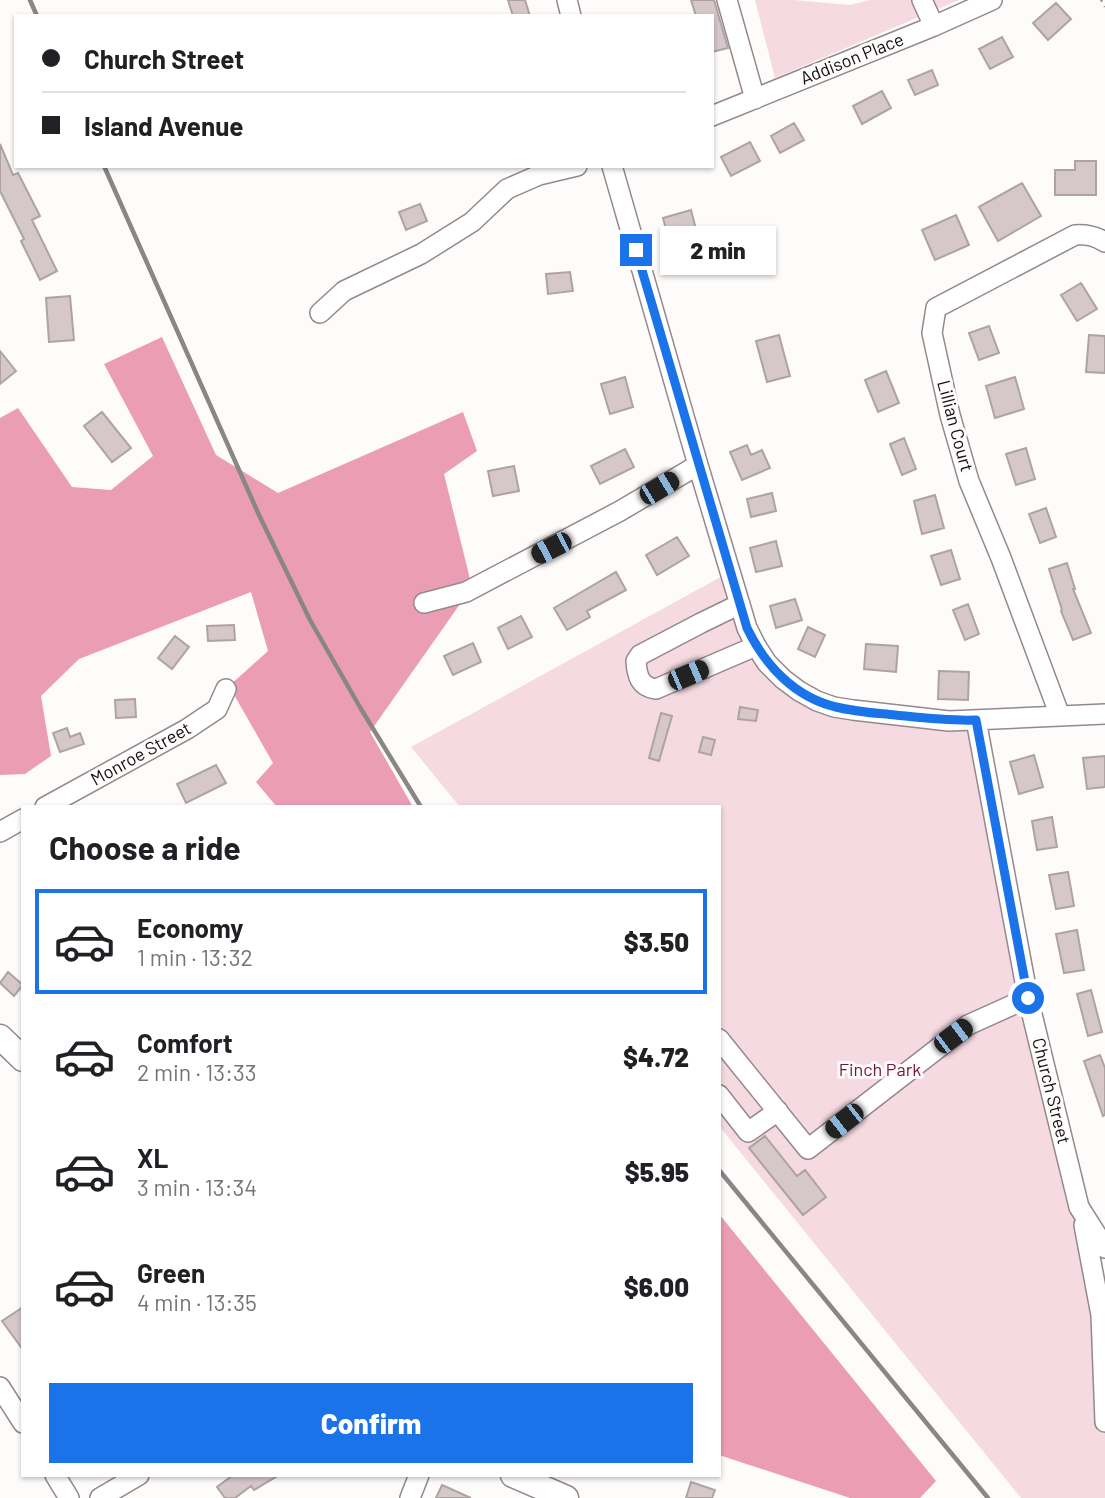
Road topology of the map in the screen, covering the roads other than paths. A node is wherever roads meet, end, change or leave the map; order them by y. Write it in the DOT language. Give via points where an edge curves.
graph roads {
  1 [pos="727,0"];
  2 [pos="922,0"];
  3 [pos="992,0"];
  4 [pos="934,26"];
  5 [pos="755,99"];
  6 [pos="714,116"];
  7 [pos="569,168"];
  8 [pos="613,168"];
  9 [pos="1105,242"];
  10 [pos="320,313"];
  11 [pos="698,465"];
  12 [pos="425,603"];
  13 [pos="740,604"];
  14 [pos="756,646"];
  15 [pos="226,689"];
  16 [pos="1105,714"];
  17 [pos="1060,716"];
  18 [pos="976,720"];
  19 [pos="49,805"];
  20 [pos="21,820"];
  21 [pos="0,832"];
  22 [pos="1028,998"];
  23 [pos="0,1037"];
  24 [pos="721,1040"];
  25 [pos="21,1057"];
  26 [pos="721,1098"];
  27 [pos="778,1111"];
  28 [pos="1079,1207"];
  29 [pos="1105,1248"];
  30 [pos="1103,1314"];
  31 [pos="0,1387"];
  32 [pos="21,1420"];
  33 [pos="1105,1422"];
  34 [pos="56,1477"];
  35 [pos="136,1477"];
  36 [pos="418,1477"];
  37 [pos="518,1477"];
  38 [pos="69,1498"];
  39 [pos="100,1498"];
  40 [pos="410,1498"];
  41 [pos="566,1498"];
  1 -- 5 [label="street"];
  2 -- 4 [label="street"];
  3 -- 4 [label="street, Addison Place"];
  4 -- 5 [label="street, Addison Place"];
  5 -- 6 [label="street, Addison Place"];
  7 -- 10 [label="street" via="507,189 472,222 421,254 344,291"];
  8 -- 11 [label="street"];
  9 -- 17 [label="street, Lillian Court" via="1076,235 936,308 932,333 969,481"];
  11 -- 12 [label="street" via="466,592"];
  11 -- 13 [label="street"];
  13 -- 14 [label="street"];
  13 -- 14 [label="street" via="640,655 636,662 640,681 656,689"];
  14 -- 18 [label="street" via="783,679 834,707"];
  15 -- 19 [label="street, Monroe Street" via="217,709 187,729"];
  16 -- 17 [label="street"];
  17 -- 18 [label="street"];
  18 -- 22 [label="street, Church Street"];
  20 -- 21 [label="street"];
  22 -- 27 [label="street" via="968,1024 808,1149"];
  22 -- 28 [label="street, Church Street"];
  23 -- 25 [label="main road"];
  24 -- 27 [label="street"];
  26 -- 27 [label="street" via="748,1132"];
  28 -- 29 [label="street, Church Street"];
  28 -- 30 [label="street"];
  30 -- 33 [label="street"];
  31 -- 32 [label="street"];
  34 -- 38 [label="street"];
  35 -- 39 [label="street"];
  36 -- 40 [label="street"];
  37 -- 41 [label="main road"];
}
